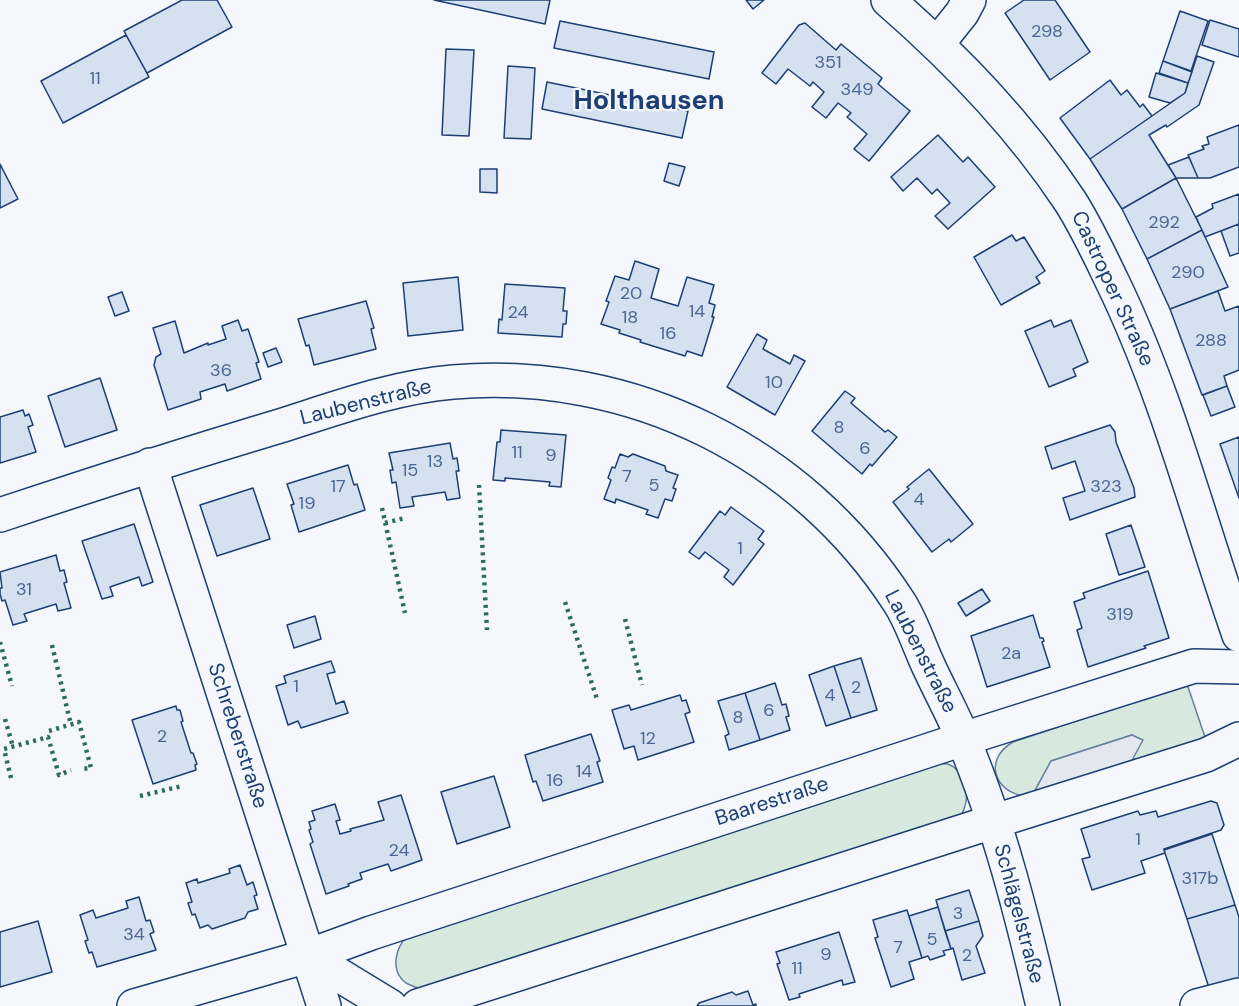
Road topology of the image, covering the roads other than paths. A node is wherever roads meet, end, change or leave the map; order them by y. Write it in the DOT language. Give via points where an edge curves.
graph roads {
  1 [pos="888,0"];
  2 [pos="969,0"];
  3 [pos="938,43"];
  4 [pos="150,465"];
  5 [pos="0,515"];
  6 [pos="1239,635"];
  7 [pos="1239,667"];
  8 [pos="1239,739"];
  9 [pos="963,740"];
  10 [pos="993,822"];
  11 [pos="308,956"];
  12 [pos="1239,995"];
  13 [pos="134,1006"];
  14 [pos="324,1006"];
  15 [pos="390,1006"];
  16 [pos="418,1006"];
  17 [pos="1043,1006"];
  18 [pos="1197,1006"];
  1 -- 3 [label="street, Castroper Straße"];
  2 -- 3 [label="street"];
  3 -- 6 [label="street, Castroper Straße" via="1032,148 1095,245 1152,374"];
  4 -- 5 [label="street, Laubenstraße"];
  4 -- 9 [label="street, Laubenstraße" via="369,398 452,382 556,382 603,391 660,410 708,429 760,460 832,519 901,605"];
  4 -- 11 [label="street, Schreberstraße"];
  7 -- 9 [label="street, Baarestraße" via="1194,666"];
  8 -- 10 [label="street" via="1206,755"];
  9 -- 10 [label="street, Laubenstraße"];
  9 -- 11 [label="street, Baarestraße"];
  10 -- 16 [label="street"];
  10 -- 17 [label="street, Schlägelstraße"];
  11 -- 13 [label="street, Baarestraße"];
  11 -- 14 [label="street, Schreberstraße"];
  11 -- 15 [label="street"];
  12 -- 18 [label="street"];
}
